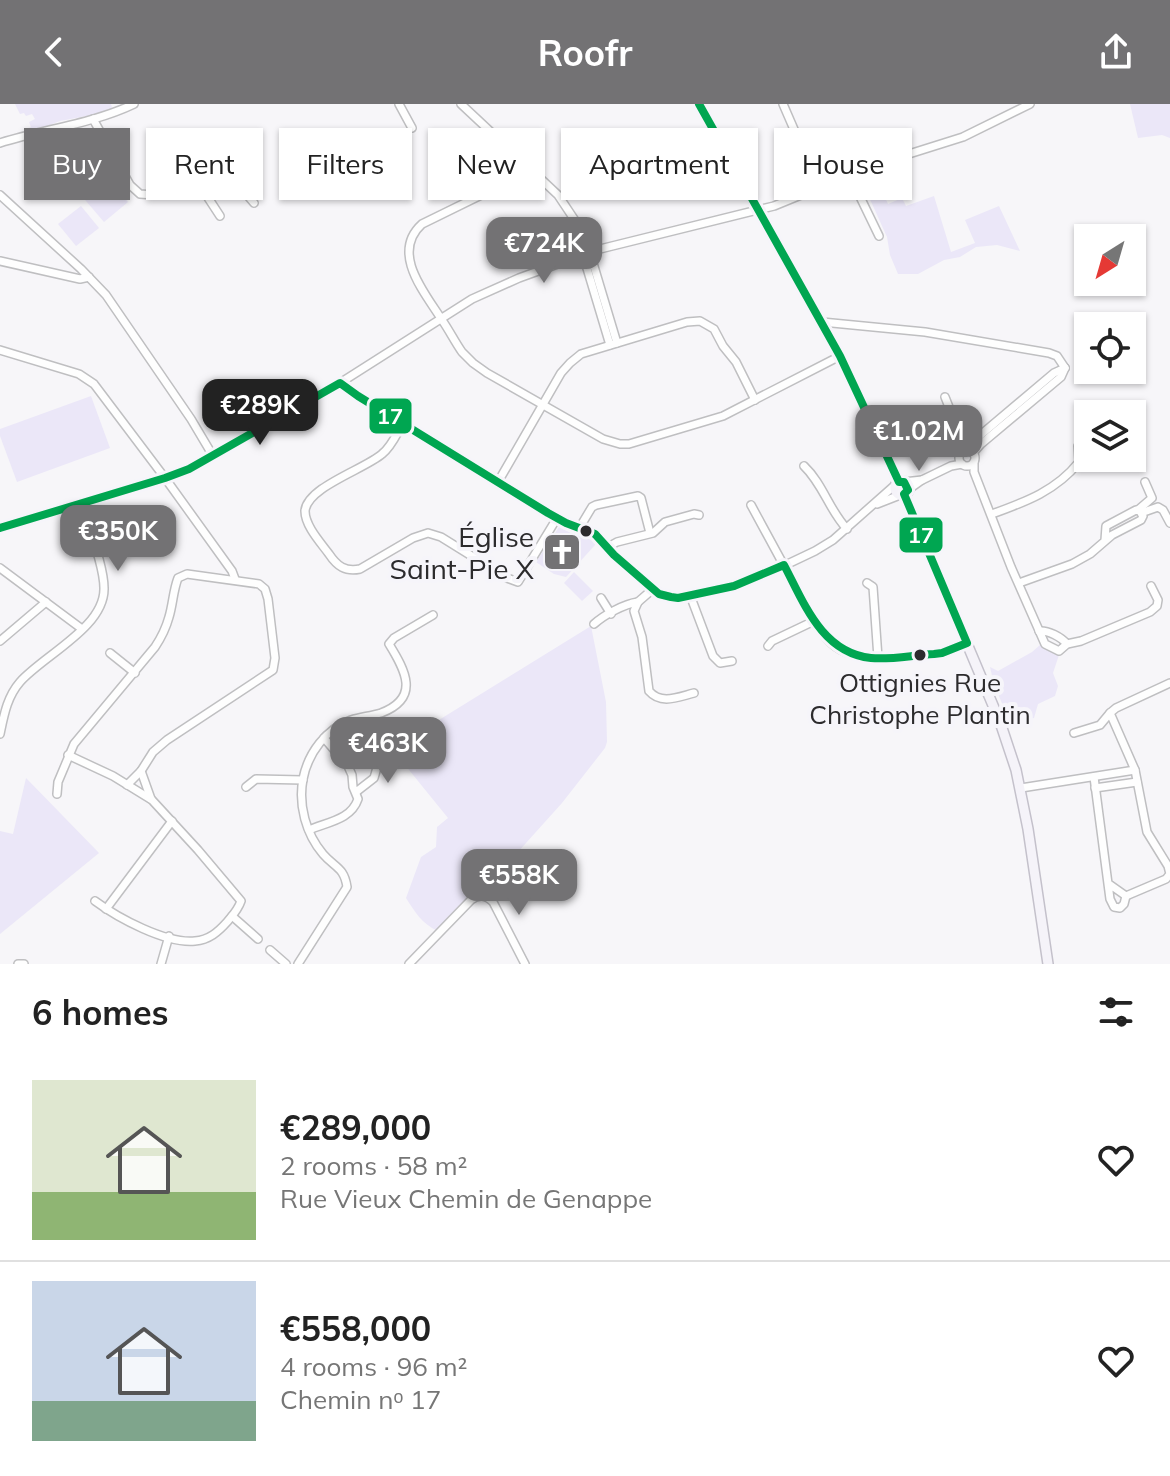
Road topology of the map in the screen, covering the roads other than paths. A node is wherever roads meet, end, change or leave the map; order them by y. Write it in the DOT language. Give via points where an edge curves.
graph roads {
  1 [pos="134,104"];
  2 [pos="399,104"];
  3 [pos="461,104"];
  4 [pos="699,104"];
  5 [pos="783,104"];
  6 [pos="1030,104"];
  7 [pos="93,119"];
  8 [pos="412,128"];
  9 [pos="486,128"];
  10 [pos="793,128"];
  11 [pos="0,143"];
  12 [pos="912,154"];
  13 [pos="545,182"];
  14 [pos="0,195"];
  15 [pos="146,195"];
  16 [pos="210,200"];
  17 [pos="251,200"];
  18 [pos="471,200"];
  19 [pos="788,200"];
  20 [pos="862,200"];
  21 [pos="254,203"];
  22 [pos="759,210"];
  23 [pos="220,216"];
  24 [pos="879,236"];
  25 [pos="587,254"];
  26 [pos="0,261"];
  27 [pos="89,277"];
  28 [pos="442,319"];
  29 [pos="822,322"];
  30 [pos="614,344"];
  31 [pos="0,350"];
  32 [pos="840,356"];
  33 [pos="1069,357"];
  34 [pos="1064,366"];
  35 [pos="340,383"];
  36 [pos="945,397"];
  37 [pos="755,400"];
  38 [pos="544,405"];
  39 [pos="403,423"];
  40 [pos="967,454"];
  41 [pos="213,456"];
  42 [pos="804,466"];
  43 [pos="1074,467"];
  44 [pos="165,478"];
  45 [pos="498,482"];
  46 [pos="1145,482"];
  47 [pos="902,488"];
  48 [pos="82,504"];
  49 [pos="751,505"];
  50 [pos="1140,511"];
  51 [pos="992,514"];
  52 [pos="699,515"];
  53 [pos="557,518"];
  54 [pos="1170,523"];
  55 [pos="580,527"];
  56 [pos="0,528"];
  57 [pos="847,529"];
  58 [pos="650,533"];
  59 [pos="608,547"];
  60 [pos="222,559"];
  61 [pos="784,565"];
  62 [pos="0,568"];
  63 [pos="216,577"];
  64 [pos="235,579"];
  65 [pos="867,583"];
  66 [pos="1019,583"];
  67 [pos="1151,586"];
  68 [pos="653,589"];
  69 [pos="690,595"];
  70 [pos="601,598"];
  71 [pos="46,602"];
  72 [pos="638,602"];
  73 [pos="611,614"];
  74 [pos="433,615"];
  75 [pos="814,621"];
  76 [pos="594,624"];
  77 [pos="82,629"];
  78 [pos="0,641"];
  79 [pos="967,643"];
  80 [pos="768,646"];
  81 [pos="110,653"];
  82 [pos="878,658"];
  83 [pos="732,661"];
  84 [pos="135,673"];
  85 [pos="1170,683"];
  86 [pos="694,693"];
  87 [pos="1110,713"];
  88 [pos="1100,725"];
  89 [pos="1118,732"];
  90 [pos="1074,733"];
  91 [pos="0,734"];
  92 [pos="324,738"];
  93 [pos="392,744"];
  94 [pos="68,755"];
  95 [pos="1135,770"];
  96 [pos="141,771"];
  97 [pos="1094,777"];
  98 [pos="303,780"];
  99 [pos="1137,782"];
  100 [pos="127,785"];
  101 [pos="246,787"];
  102 [pos="1021,788"];
  103 [pos="1095,788"];
  104 [pos="356,792"];
  105 [pos="57,794"];
  106 [pos="152,800"];
  107 [pos="172,821"];
  108 [pos="309,830"];
  109 [pos="1109,884"];
  110 [pos="1126,896"];
  111 [pos="95,901"];
  112 [pos="106,909"];
  113 [pos="232,916"];
  114 [pos="169,936"];
  115 [pos="258,939"];
  116 [pos="270,950"];
  117 [pos="18,964"];
  118 [pos="24,964"];
  119 [pos="161,964"];
  120 [pos="286,964"];
  121 [pos="298,964"];
  122 [pos="409,964"];
  123 [pos="525,964"];
  124 [pos="1048,964"];
  1 -- 7 [label="street"];
  2 -- 8 [label="street"];
  3 -- 9 [label="street"];
  4 -- 22 [label="main road"];
  5 -- 10 [label="street"];
  6 -- 12 [label="street" via="963,137"];
  7 -- 11 [label="street"];
  7 -- 15 [label="street" via="130,185"];
  13 -- 25 [label="street" via="566,205"];
  14 -- 27 [label="street"];
  16 -- 23 [label="street"];
  17 -- 21 [label="street"];
  18 -- 28 [label="street" via="422,224 410,243 412,270"];
  19 -- 22 [label="street"];
  20 -- 24 [label="street"];
  22 -- 25 [label="street"];
  22 -- 29 [label="main road"];
  25 -- 28 [label="street" via="472,299"];
  25 -- 30 [label="street"];
  26 -- 27 [label="street"];
  27 -- 41 [label="street"];
  28 -- 35 [label="street"];
  28 -- 38 [label="street" via="473,363"];
  29 -- 32 [label="main road"];
  29 -- 34 [label="street" via="925,332 1055,355"];
  30 -- 37 [label="street" via="687,322 704,322 736,362"];
  30 -- 38 [label="street" via="570,363"];
  31 -- 44 [label="street" via="89,379"];
  32 -- 37 [label="street"];
  32 -- 47 [label="main road"];
  33 -- 34 [label="street"];
  34 -- 40 [label="street" via="1061,377"];
  35 -- 39 [label="street"];
  35 -- 41 [label="street"];
  36 -- 40 [label="street"];
  37 -- 38 [label="street" via="715,419 625,444 603,439"];
  38 -- 45 [label="street"];
  39 -- 45 [label="street"];
  39 -- 53 [label="street" via="383,453 310,498 305,512 311,528 335,562 360,569 428,533 518,582"];
  40 -- 47 [label="street"];
  40 -- 51 [label="street"];
  41 -- 44 [label="street"];
  42 -- 57 [label="street"];
  43 -- 51 [label="street" via="1029,501"];
  44 -- 48 [label="street"];
  44 -- 60 [label="street"];
  45 -- 53 [label="street"];
  46 -- 50 [label="street" via="1152,498"];
  47 -- 57 [label="street" via="879,498"];
  47 -- 79 [label="main road"];
  48 -- 56 [label="street"];
  48 -- 77 [label="street" via="104,585 98,612"];
  49 -- 61 [label="street"];
  50 -- 54 [label="street" via="1158,507"];
  50 -- 66 [label="street" via="1106,526 1105,540 1090,554"];
  51 -- 66 [label="street"];
  52 -- 58 [label="street" via="665,522"];
  53 -- 55 [label="street"];
  55 -- 58 [label="street" via="592,507 638,496"];
  55 -- 59 [label="street"];
  57 -- 61 [label="street"];
  58 -- 59 [label="street"];
  59 -- 68 [label="street"];
  60 -- 63 [label="street"];
  60 -- 64 [label="street"];
  61 -- 69 [label="street" via="734,586"];
  61 -- 75 [label="street"];
  62 -- 71 [label="street"];
  63 -- 64 [label="street"];
  63 -- 84 [label="street" via="178,578 163,633"];
  64 -- 96 [label="street" via="265,589 274,668 167,740"];
  65 -- 82 [label="street" via="873,587"];
  66 -- 67 [label="street" via="1043,643 1059,651 1150,612 1158,600"];
  68 -- 69 [label="street" via="671,597"];
  68 -- 72 [label="street"];
  69 -- 83 [label="street" via="713,656 720,663"];
  70 -- 73 [label="street"];
  71 -- 77 [label="street"];
  71 -- 78 [label="street"];
  72 -- 73 [label="street"];
  72 -- 86 [label="street" via="634,611 651,694 665,700"];
  73 -- 76 [label="street"];
  74 -- 92 [label="street" via="389,644 406,680 403,698"];
  75 -- 80 [label="street"];
  75 -- 82 [label="street" via="838,648"];
  77 -- 91 [label="street" via="19,683"];
  79 -- 82 [label="street" via="942,653"];
  79 -- 102 [label="main road"];
  81 -- 84 [label="street"];
  84 -- 94 [label="street"];
  85 -- 87 [label="street"];
  87 -- 88 [label="street"];
  87 -- 89 [label="street"];
  88 -- 89 [label="street"];
  88 -- 90 [label="street"];
  89 -- 95 [label="street"];
  92 -- 98 [label="street"];
  92 -- 104 [label="street" via="348,766"];
  93 -- 104 [label="street" via="380,757 374,778"];
  94 -- 100 [label="street"];
  94 -- 105 [label="street"];
  95 -- 97 [label="street"];
  95 -- 99 [label="street"];
  96 -- 100 [label="street"];
  96 -- 106 [label="street"];
  97 -- 102 [label="street"];
  97 -- 103 [label="street"];
  98 -- 101 [label="street" via="256,779"];
  98 -- 108 [label="street"];
  99 -- 103 [label="street"];
  99 -- 110 [label="street" via="1147,832 1170,874"];
  100 -- 106 [label="street"];
  102 -- 124 [label="main road"];
  103 -- 109 [label="street"];
  104 -- 108 [label="street" via="358,802 350,813"];
  106 -- 107 [label="street"];
  107 -- 112 [label="street"];
  107 -- 113 [label="street" via="240,898"];
  108 -- 121 [label="street" via="344,873 347,887"];
  109 -- 110 [label="street"];
  109 -- 110 [label="street" via="1114,907 1120,908"];
  111 -- 112 [label="street"];
  112 -- 114 [label="street"];
  113 -- 114 [label="street" via="206,939"];
  113 -- 115 [label="street"];
  114 -- 119 [label="street"];
  116 -- 120 [label="street"];
  117 -- 118 [label="street"];
  122 -- 123 [label="street" via="479,896 493,902"];
}
